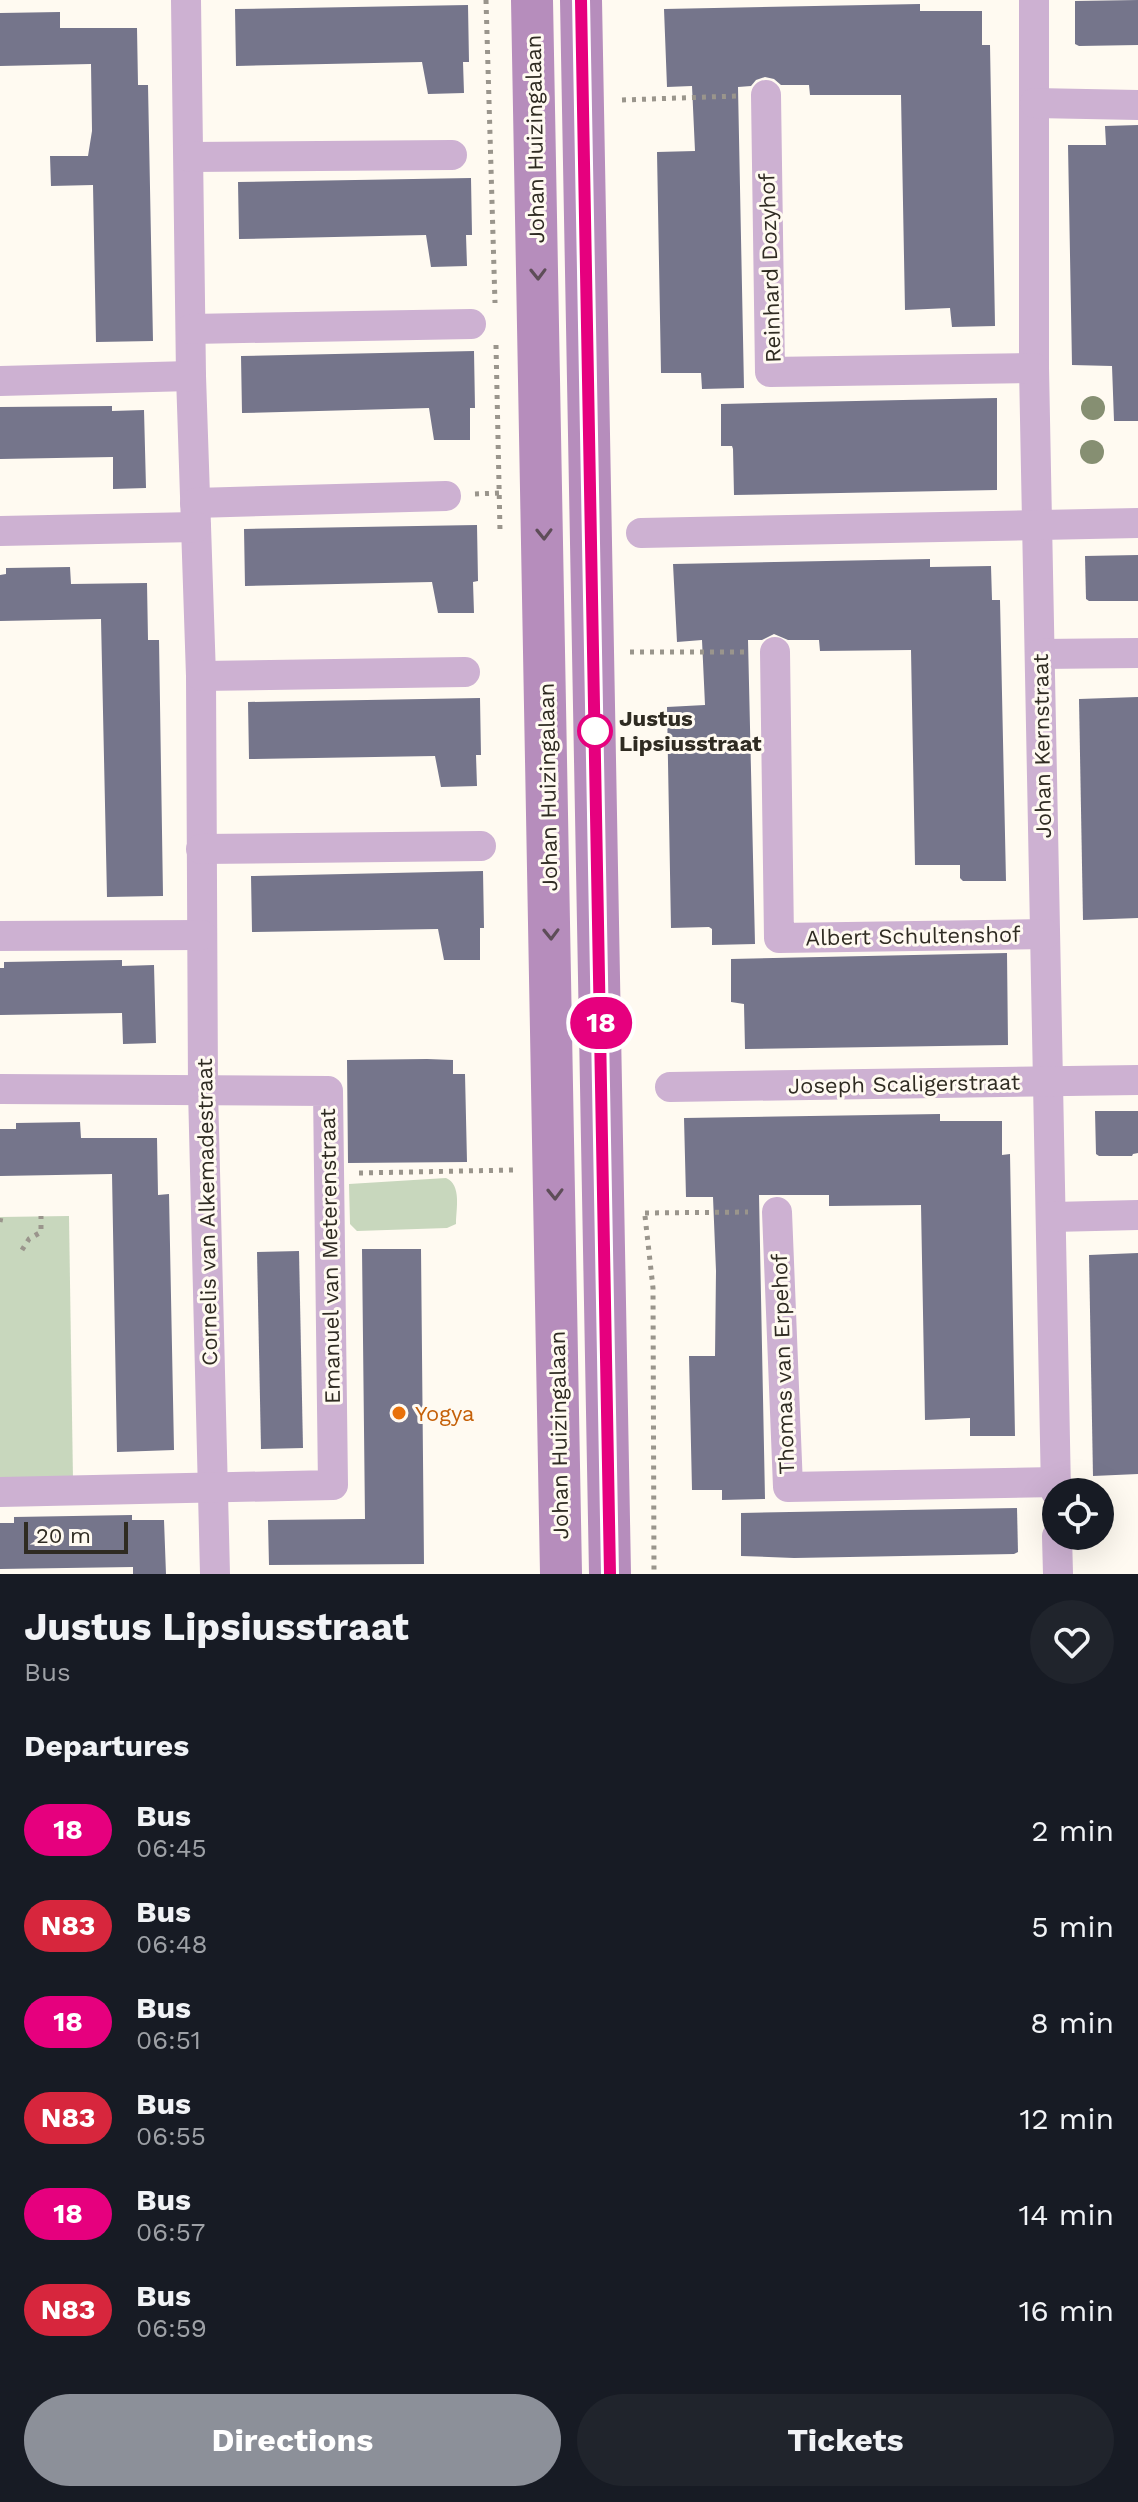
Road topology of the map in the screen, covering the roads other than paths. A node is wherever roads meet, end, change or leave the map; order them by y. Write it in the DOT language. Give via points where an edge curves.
graph roads {
  1 [pos="186,0"];
  2 [pos="532,0"];
  3 [pos="581,0"];
  4 [pos="1034,0"];
  5 [pos="766,95"];
  6 [pos="1035,103"];
  7 [pos="1138,105"];
  8 [pos="452,155"];
  9 [pos="190,157"];
  10 [pos="471,324"];
  11 [pos="191,329"];
  12 [pos="1034,368"];
  13 [pos="191,376"];
  14 [pos="0,381"];
  15 [pos="446,496"];
  16 [pos="196,515"];
  17 [pos="1138,523"];
  18 [pos="1039,524"];
  19 [pos="0,531"];
  20 [pos="641,533"];
  21 [pos="775,652"];
  22 [pos="1138,653"];
  23 [pos="1040,654"];
  24 [pos="465,672"];
  25 [pos="201,676"];
  26 [pos="481,846"];
  27 [pos="201,849"];
  28 [pos="1045,934"];
  29 [pos="202,935"];
  30 [pos="0,936"];
  31 [pos="1138,1080"];
  32 [pos="1048,1082"];
  33 [pos="670,1087"];
  34 [pos="0,1089"];
  35 [pos="203,1090"];
  36 [pos="777,1212"];
  37 [pos="1138,1215"];
  38 [pos="1052,1217"];
  39 [pos="1056,1478"];
  40 [pos="1042,1487"];
  41 [pos="214,1489"];
  42 [pos="0,1492"];
  43 [pos="1057,1550"];
  44 [pos="215,1574"];
  45 [pos="561,1574"];
  46 [pos="610,1574"];
  47 [pos="1058,1574"];
  1 -- 9 [label="street, Cornelis van Alkemadestraat"];
  2 -- 45 [label="main road, Johan Huizingalaan, one-way"];
  3 -- 46 [label="main road"];
  4 -- 6 [label="street, Johan Kernstraat"];
  5 -- 12 [label="street, Reinhard Dozyhof" via="770,372"];
  6 -- 7 [label="street"];
  6 -- 12 [label="street, Johan Kernstraat"];
  8 -- 9 [label="street"];
  9 -- 11 [label="street, Cornelis van Alkemadestraat"];
  10 -- 11 [label="street"];
  11 -- 13 [label="street, Cornelis van Alkemadestraat"];
  12 -- 18 [label="street, Johan Kernstraat"];
  13 -- 14 [label="street"];
  13 -- 16 [label="street, Cornelis van Alkemadestraat"];
  15 -- 16 [label="street"];
  16 -- 19 [label="street"];
  16 -- 25 [label="street, Cornelis van Alkemadestraat"];
  17 -- 18 [label="street"];
  18 -- 20 [label="street"];
  18 -- 23 [label="street, Johan Kernstraat"];
  21 -- 28 [label="street, Albert Schultenshof" via="779,938"];
  22 -- 23 [label="street"];
  23 -- 28 [label="street, Johan Kernstraat"];
  24 -- 25 [label="street"];
  25 -- 27 [label="street, Cornelis van Alkemadestraat"];
  26 -- 27 [label="street"];
  27 -- 29 [label="street, Cornelis van Alkemadestraat"];
  28 -- 32 [label="street, Johan Kernstraat"];
  29 -- 30 [label="street"];
  29 -- 35 [label="street, Cornelis van Alkemadestraat"];
  31 -- 32 [label="street, Joseph Scaligerstraat"];
  32 -- 33 [label="street, Joseph Scaligerstraat"];
  32 -- 38 [label="street, Johan Kernstraat"];
  34 -- 35 [label="street, Emanuel van Meterenstraat"];
  35 -- 41 [label="street, Cornelis van Alkemadestraat"];
  35 -- 41 [label="street, Emanuel van Meterenstraat" via="328,1091 333,1485"];
  36 -- 40 [label="street, Thomas van Erpehof" via="788,1487"];
  37 -- 38 [label="street"];
  38 -- 39 [label="street, Johan Kernstraat"];
  41 -- 42 [label="street"];
  41 -- 44 [label="street, Cornelis van Alkemadestraat"];
  43 -- 47 [label="street"];
}
